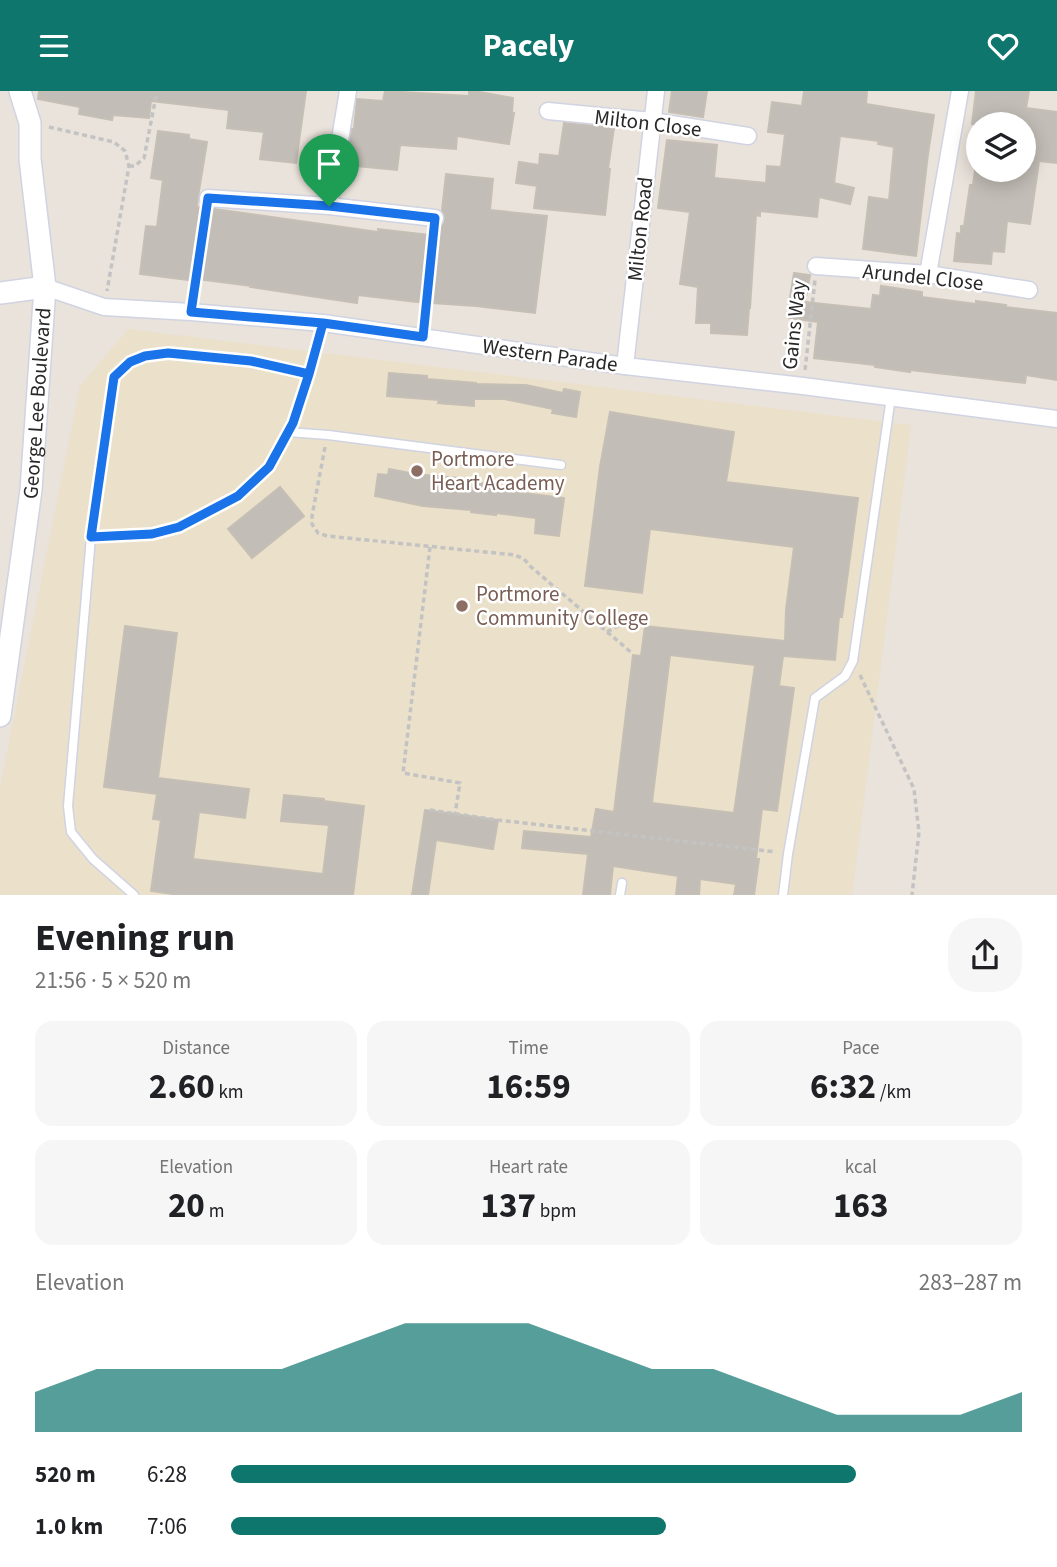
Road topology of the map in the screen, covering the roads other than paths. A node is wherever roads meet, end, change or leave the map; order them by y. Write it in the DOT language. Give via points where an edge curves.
graph roads {
  1 [pos="20,91"];
  2 [pos="348,91"];
  3 [pos="656,91"];
  4 [pos="960,91"];
  5 [pos="548,111"];
  6 [pos="652,121"];
  7 [pos="748,136"];
  8 [pos="208,198"];
  9 [pos="329,206"];
  10 [pos="435,218"];
  11 [pos="816,267"];
  12 [pos="928,274"];
  13 [pos="45,287"];
  14 [pos="1029,290"];
  15 [pos="0,293"];
  16 [pos="323,323"];
  17 [pos="625,366"];
  18 [pos="309,374"];
  19 [pos="891,397"];
  20 [pos="1057,419"];
  21 [pos="288,432"];
  22 [pos="561,465"];
  23 [pos="91,537"];
  24 [pos="0,716"];
  25 [pos="622,883"];
  26 [pos="134,895"];
  27 [pos="620,895"];
  28 [pos="783,895"];
  1 -- 13 [label="main road, George Lee Boulevard" via="30,123"];
  2 -- 9 [label="street"];
  3 -- 6 [label="street, Milton Road"];
  4 -- 12 [label="street"];
  5 -- 6 [label="street, Milton Close"];
  6 -- 7 [label="street, Milton Close"];
  6 -- 17 [label="street, Milton Road"];
  8 -- 9 [label="street"];
  9 -- 10 [label="street"];
  11 -- 12 [label="street, Arundel Close"];
  12 -- 14 [label="street, Arundel Close"];
  13 -- 15 [label="main road"];
  13 -- 16 [label="street, Western Parade" via="104,307"];
  13 -- 24 [label="main road, George Lee Boulevard" via="31,490"];
  16 -- 17 [label="street, Western Parade"];
  16 -- 18 [label="lane"];
  17 -- 19 [label="street, Western Parade"];
  18 -- 21 [label="lane"];
  18 -- 23 [label="lane" via="251,361 168,353 130,362 114,377"];
  19 -- 20 [label="street, Western Parade"];
  19 -- 28 [label="lane" via="853,661 845,676 816,698"];
  21 -- 22 [label="lane"];
  21 -- 23 [label="lane" via="269,467 238,496 179,527 152,534"];
  23 -- 26 [label="lane" via="68,806 71,832 93,859"];
  25 -- 27 [label="lane"];
}
